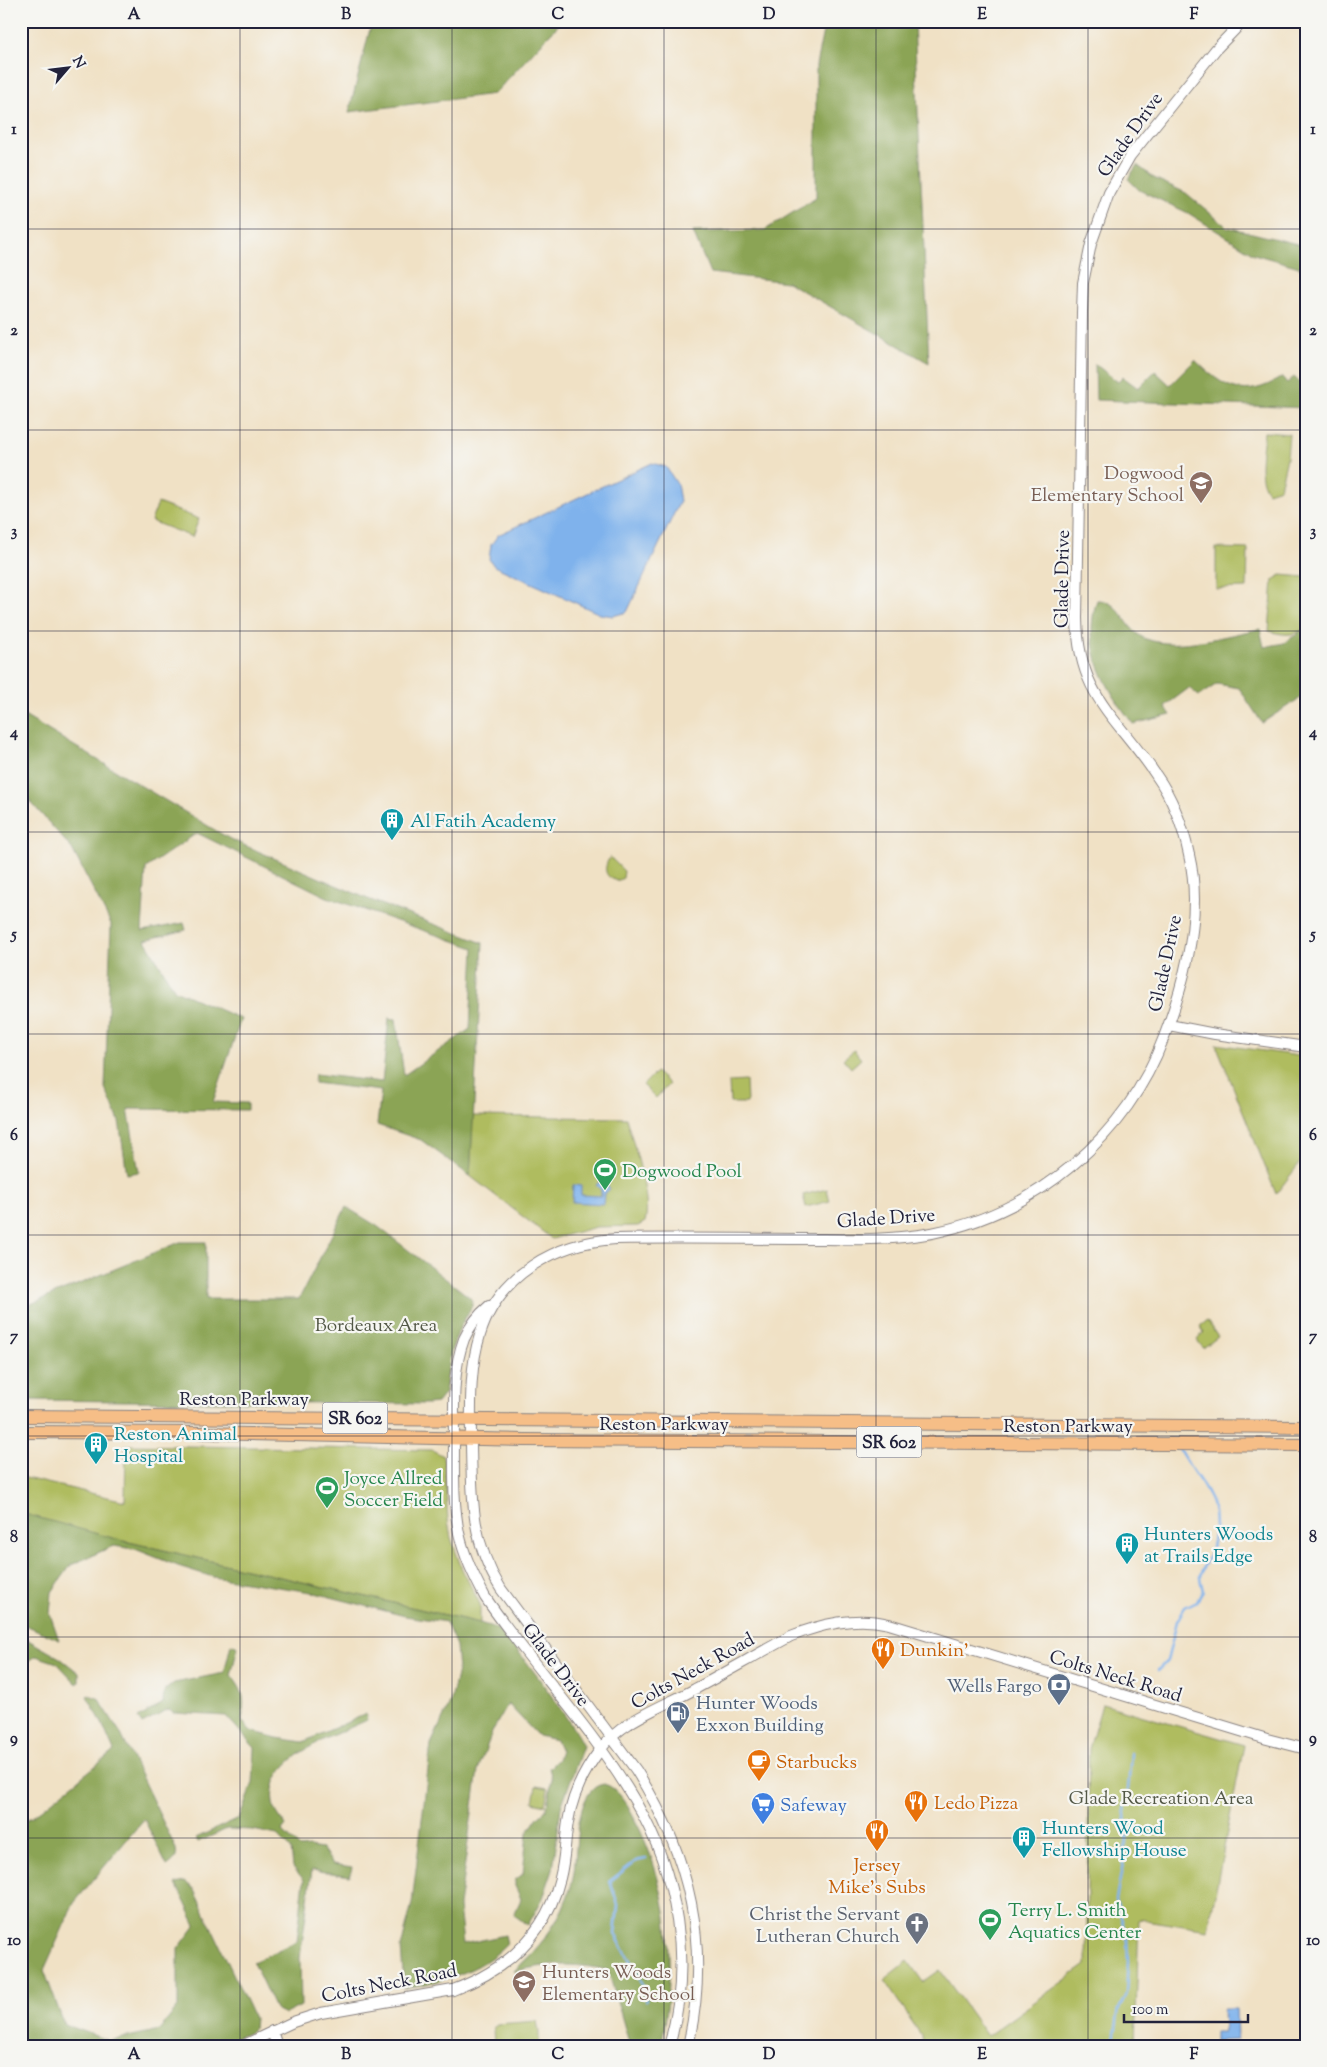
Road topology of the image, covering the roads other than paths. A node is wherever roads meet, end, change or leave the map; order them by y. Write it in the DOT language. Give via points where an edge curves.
graph roads {
  1 [pos="1244,21"];
  2 [pos="1169,1025"];
  3 [pos="1306,1046"];
  4 [pos="494,1302"];
  5 [pos="21,1416"];
  6 [pos="454,1419"];
  7 [pos="472,1420"];
  8 [pos="1306,1427"];
  9 [pos="21,1432"];
  10 [pos="454,1438"];
  11 [pos="471,1439"];
  12 [pos="1306,1445"];
  13 [pos="611,1737"];
  14 [pos="1306,1748"];
  15 [pos="600,1750"];
  16 [pos="272,2032"];
  17 [pos="242,2046"];
  18 [pos="277,2046"];
  19 [pos="669,2046"];
  20 [pos="688,2046"];
  1 -- 2 [label="street, Glade Drive" via="1216,49 1156,122 1119,174 1099,218 1083,282 1077,637 1092,689 1164,788 1179,818 1189,855 1194,890 1193,924"];
  2 -- 3 [label="street"];
  2 -- 4 [label="street, Glade Drive" via="1144,1082 1096,1144 1041,1189 982,1218 939,1231 892,1238 594,1241 566,1248 533,1264 515,1278"];
  4 -- 6 [label="street, Glade Drive" via="475,1320 463,1341 456,1373"];
  4 -- 7 [label="street, Glade Drive" via="476,1350"];
  5 -- 6 [label="main road, Reston Parkway / SR 602"];
  6 -- 7 [label="main road, Reston Parkway / SR 602"];
  6 -- 10 [label="street, Glade Drive"];
  7 -- 8 [label="main road, Reston Parkway / SR 602"];
  7 -- 11 [label="street, Glade Drive"];
  9 -- 10 [label="main road, Reston Parkway / SR 602"];
  10 -- 11 [label="main road, Reston Parkway / SR 602"];
  10 -- 15 [label="street, Glade Drive" via="458,1523 476,1580 497,1614"];
  11 -- 12 [label="main road, Reston Parkway / SR 602"];
  11 -- 13 [label="street, Glade Drive" via="473,1516 490,1569 512,1604"];
  13 -- 14 [label="street, Colts Neck Road" via="655,1709 791,1636 830,1624 862,1621 898,1626 1267,1739"];
  13 -- 15 [label="street, Colts Neck Road"];
  13 -- 20 [label="street, Glade Drive" via="636,1770 663,1816 686,1879 697,1958 695,2004"];
  15 -- 16 [label="street, Colts Neck Road" via="584,1776 570,1810 556,1892 539,1926 510,1959 490,1973 452,1990 322,2014"];
  15 -- 19 [label="street, Glade Drive" via="646,1822 664,1864 673,1897 681,1966 678,2006"];
  16 -- 17 [label="street, Colts Neck Road"];
  16 -- 18 [label="street"];
}
